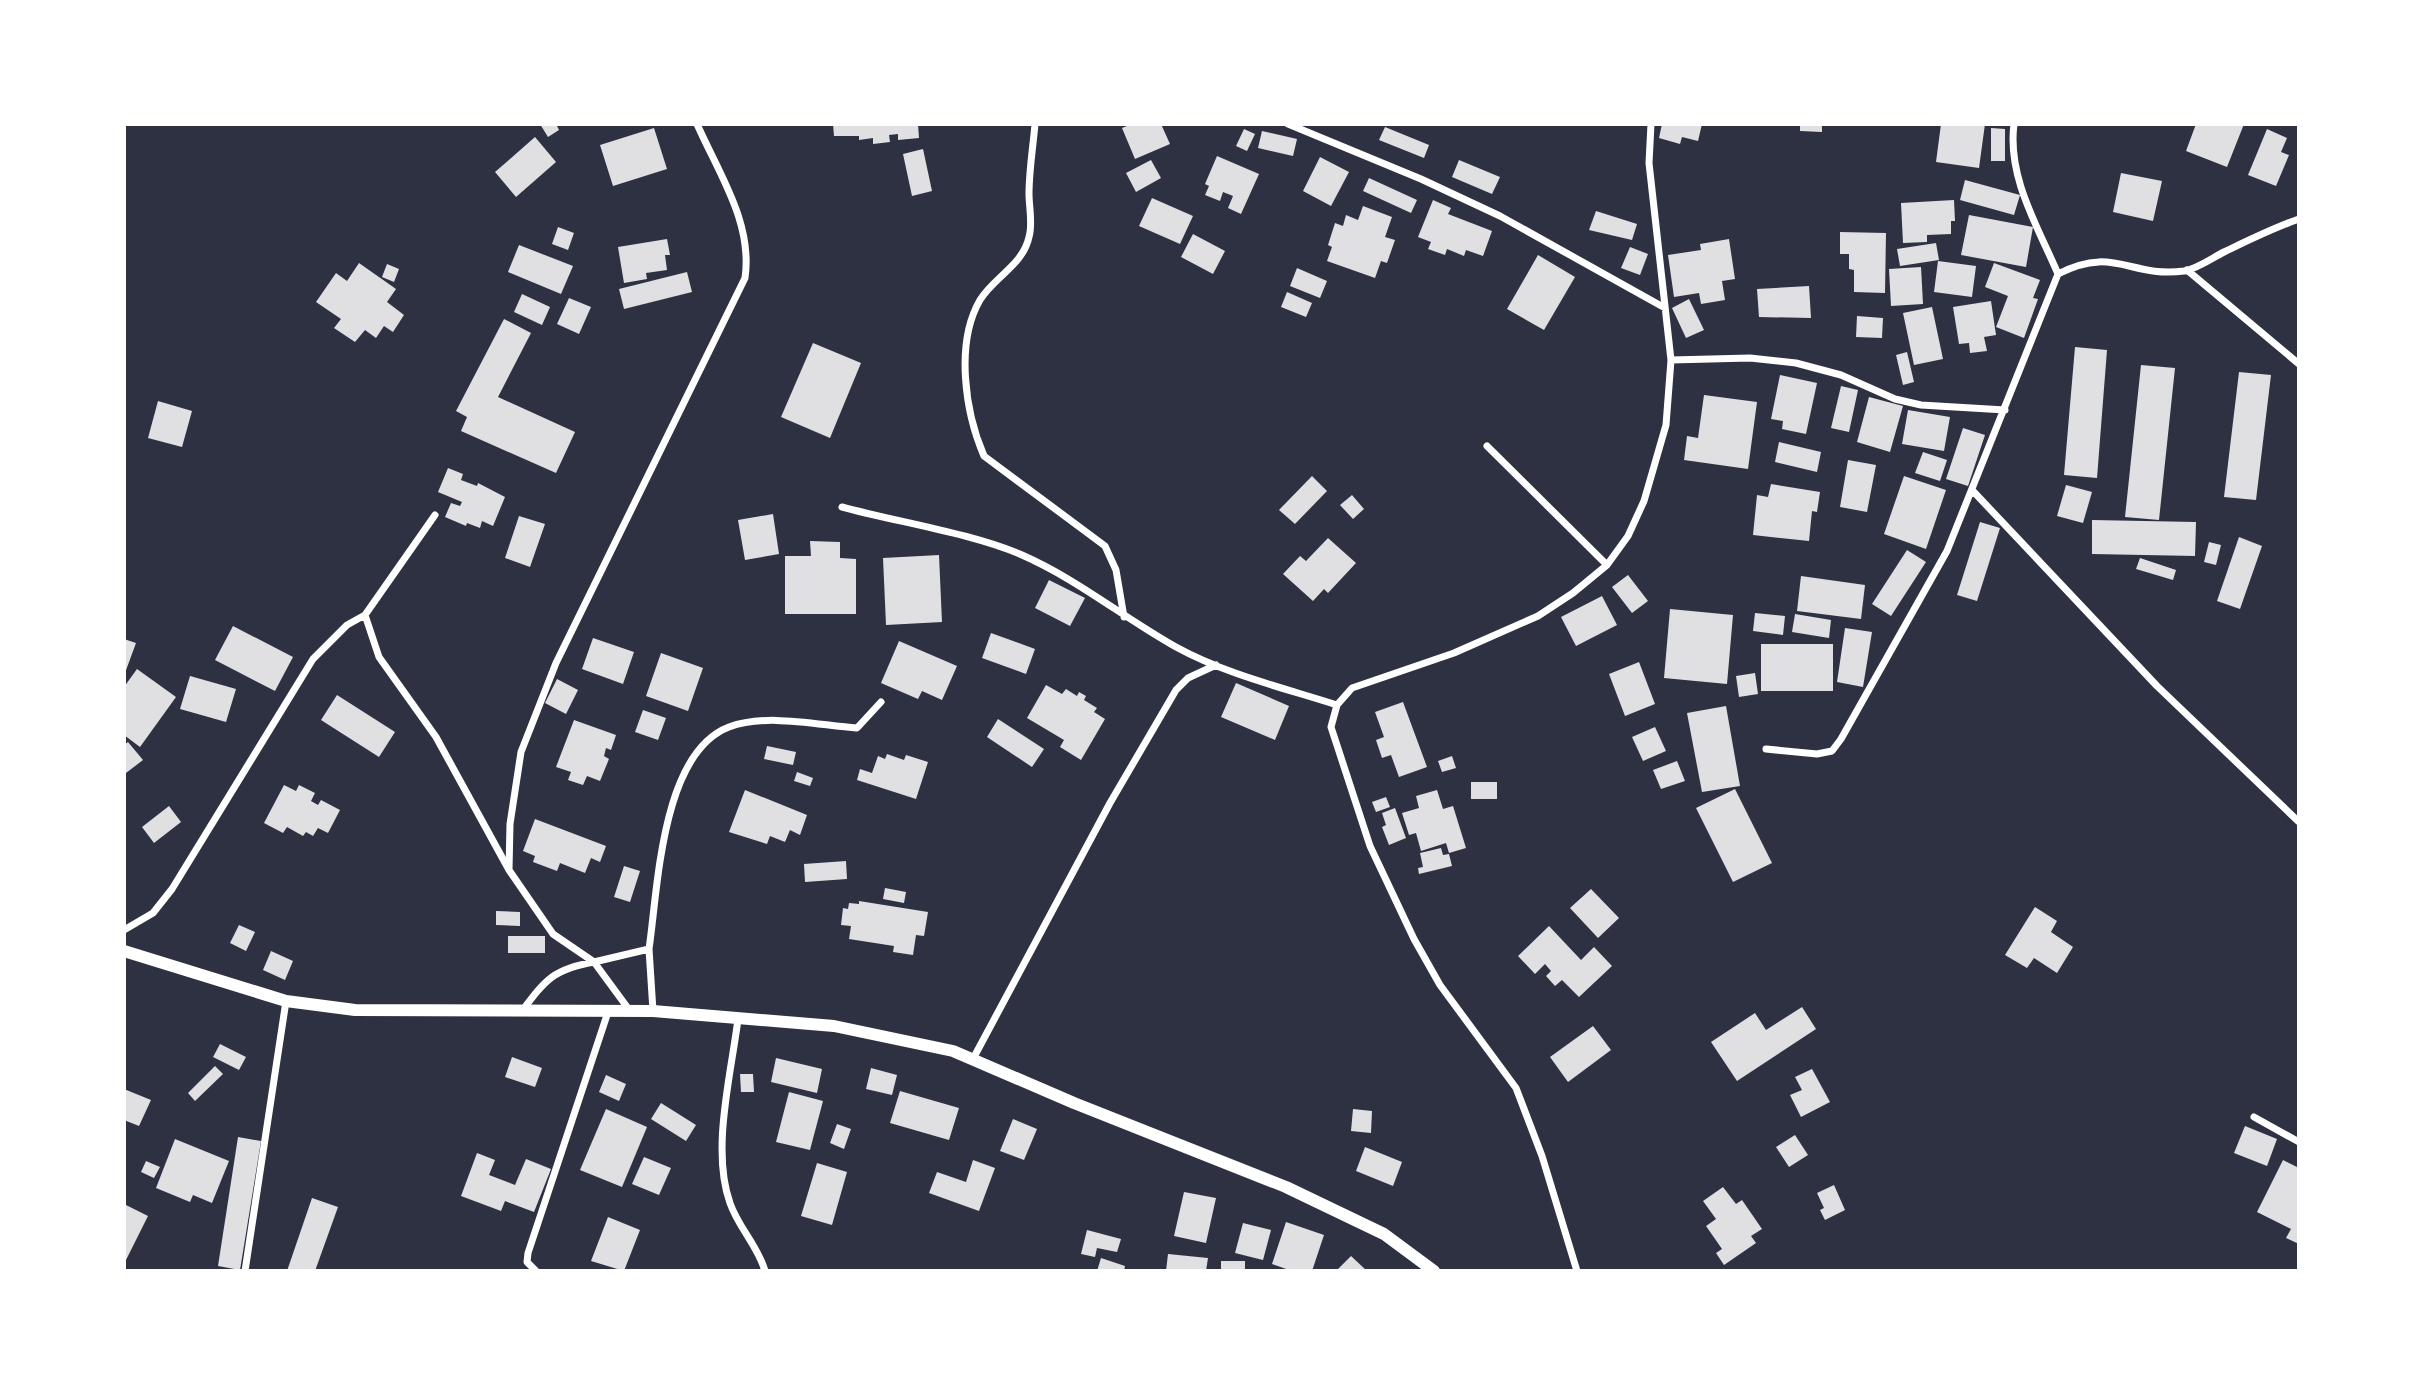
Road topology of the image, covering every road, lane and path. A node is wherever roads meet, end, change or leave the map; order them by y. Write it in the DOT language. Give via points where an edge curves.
graph roads {
  1 [pos="697,124"];
  2 [pos="1035,124"];
  3 [pos="1288,124"];
  4 [pos="1651,124"];
  5 [pos="2014,124"];
  6 [pos="2299,219"];
  7 [pos="2187,270"];
  8 [pos="2057,274"];
  9 [pos="1665,307"];
  10 [pos="1671,360"];
  11 [pos="2299,364"];
  12 [pos="2005,410"];
  13 [pos="1487,446"];
  14 [pos="1972,490"];
  15 [pos="842,508"];
  16 [pos="435,515"];
  17 [pos="1607,565"];
  18 [pos="365,615"];
  19 [pos="1124,617"];
  20 [pos="1216,665"];
  21 [pos="881,702"];
  22 [pos="1337,705"];
  23 [pos="1766,749"];
  24 [pos="2299,822"];
  25 [pos="509,870"];
  26 [pos="124,930"];
  27 [pos="649,949"];
  28 [pos="124,951"];
  29 [pos="594,962"];
  30 [pos="286,1001"];
  31 [pos="653,1011"];
  32 [pos="521,1012"];
  33 [pos="608,1012"];
  34 [pos="631,1012"];
  35 [pos="738,1019"];
  36 [pos="974,1057"];
  37 [pos="2254,1117"];
  38 [pos="2299,1142"];
  39 [pos="245,1271"];
  40 [pos="536,1271"];
  41 [pos="765,1271"];
  42 [pos="1434,1271"];
  43 [pos="1577,1271"];
  1 -- 25 [label="street" via="744,228 745,278 546,689 521,752 510,824"];
  2 -- 19 [label="street" via="1030,236 1020,257 980,299 963,362 984,456 1105,546 1116,570"];
  3 -- 9 [label="street" via="1500,216"];
  4 -- 9 [label="street" via="1649,163"];
  5 -- 8 [label="street" via="2013,155 2021,188"];
  6 -- 7 [label="street"];
  7 -- 8 [label="street" via="2151,272 2095,260"];
  7 -- 11 [label="street"];
  8 -- 12 [label="street"];
  9 -- 10 [label="street"];
  10 -- 12 [label="street" via="1750,358 1796,363 1921,405"];
  10 -- 17 [label="street" via="1666,425 1644,501 1628,536"];
  12 -- 14 [label="street"];
  13 -- 17 [label="street"];
  14 -- 23 [label="street" via="1947,551 1832,751"];
  14 -- 24 [label="street" via="2157,686"];
  15 -- 19 [label="street" via="1018,553 1078,584"];
  16 -- 18 [label="street"];
  17 -- 22 [label="street" via="1538,616 1454,653 1352,688"];
  18 -- 25 [label="street" via="379,657 436,737"];
  18 -- 26 [label="street" via="347,625 313,659 172,889 153,913"];
  19 -- 20 [label="street"];
  20 -- 22 [label="street"];
  20 -- 36 [label="street" via="1188,678 1176,690"];
  21 -- 27 [label="street" via="856,728 759,721 728,727 704,745 686,771 661,847"];
  22 -- 43 [label="street" via="1331,727 1370,846 1440,985 1516,1088"];
  25 -- 29 [label="street" via="552,934"];
  27 -- 29 [label="street"];
  27 -- 31 [label="street"];
  28 -- 30 [label="street"];
  29 -- 32 [label="street" via="565,967 546,979"];
  29 -- 34 [label="street"];
  30 -- 32 [label="street" via="355,1010"];
  30 -- 39 [label="street"];
  31 -- 34 [label="street"];
  31 -- 35 [label="street"];
  32 -- 33 [label="street"];
  33 -- 34 [label="street"];
  33 -- 40 [label="street" via="528,1253 527,1262"];
  35 -- 36 [label="street" via="834,1026"];
  35 -- 41 [label="street" via="722,1141 723,1178 731,1206"];
  36 -- 42 [label="street" via="1074,1103 1286,1187 1384,1234"];
  37 -- 38 [label="street"];
}
